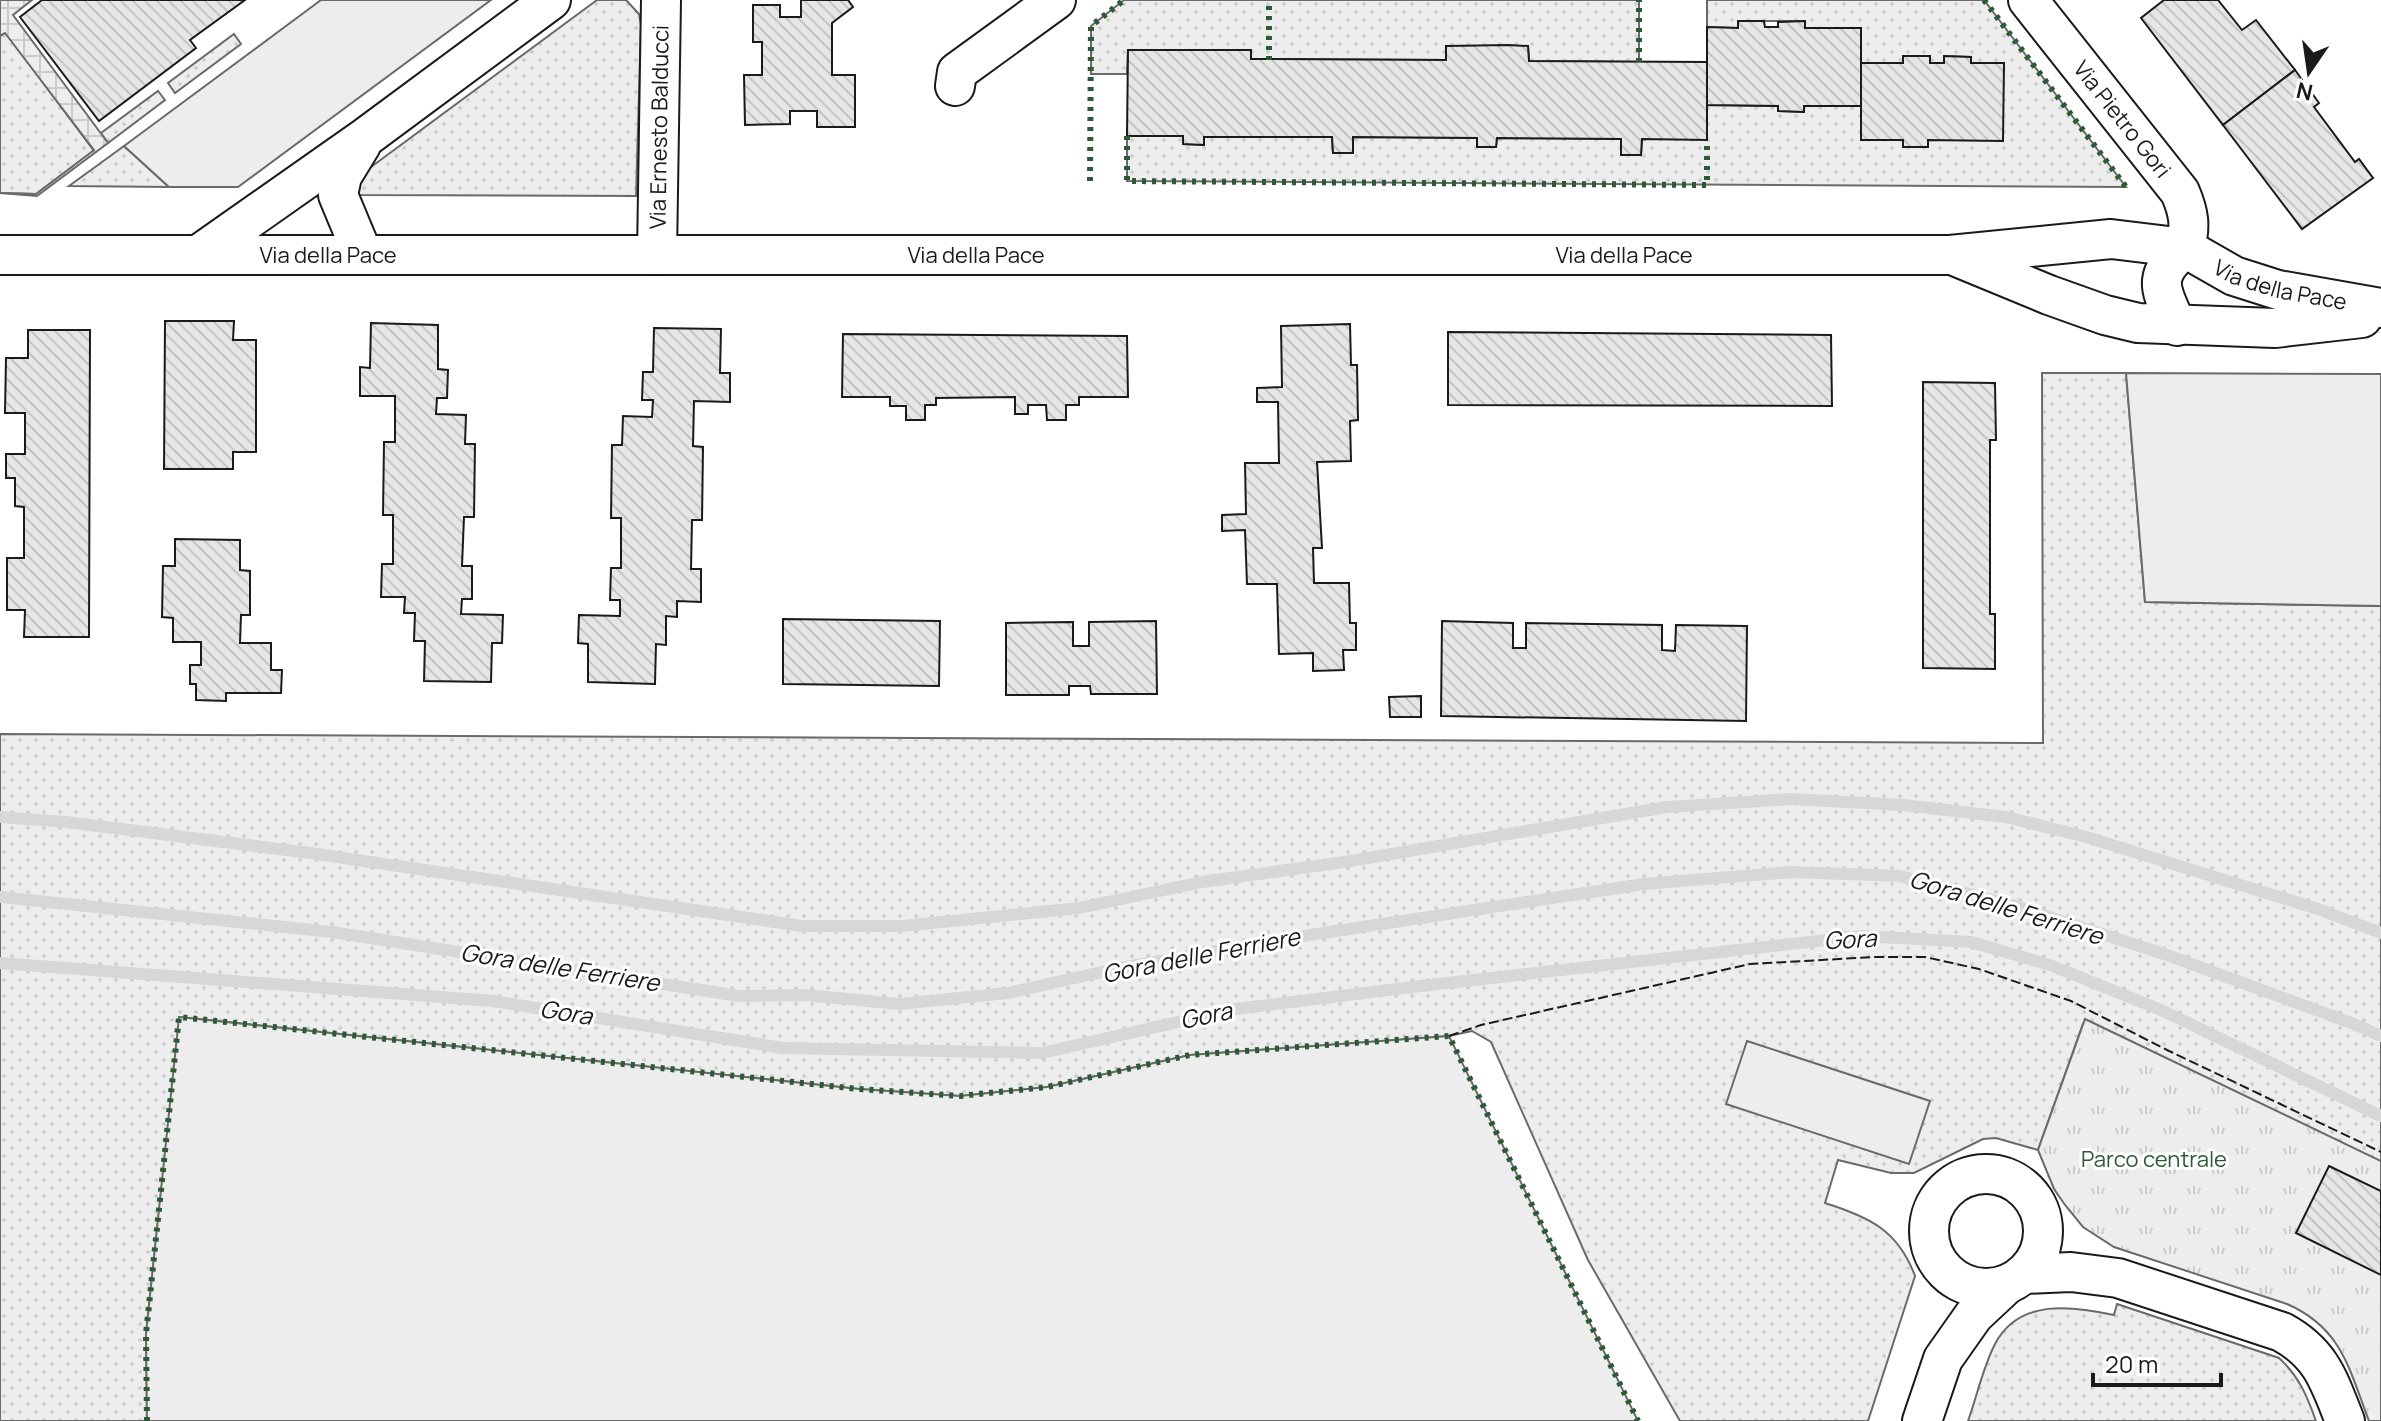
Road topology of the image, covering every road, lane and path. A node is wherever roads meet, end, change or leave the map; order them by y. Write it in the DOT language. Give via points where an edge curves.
graph roads {
  1 [pos="551,0"];
  2 [pos="661,0"];
  3 [pos="1056,0"];
  4 [pos="2028,0"];
  5 [pos="955,86"];
  6 [pos="366,137"];
  7 [pos="2185,248"];
  8 [pos="0,255"];
  9 [pos="198,255"];
  10 [pos="363,255"];
  11 [pos="657,255"];
  12 [pos="1950,255"];
  13 [pos="2381,308"];
  14 [pos="2381,316"];
  15 [pos="2177,326"];
  16 [pos="2041,1212"];
  17 [pos="1942,1269"];
  18 [pos="2118,1278"];
  19 [pos="2014,1280"];
  20 [pos="1943,1359"];
  21 [pos="1922,1421"];
  22 [pos="2345,1421"];
  1 -- 6 [label="street"];
  2 -- 11 [label="street, Via Ernesto Balducci"];
  3 -- 5 [label="street" via="957,72"];
  4 -- 7 [label="street, Via Pietro Gori" via="2180,192 2190,228"];
  6 -- 9 [label="street"];
  6 -- 10 [label="street" via="342,176 338,195"];
  7 -- 12 [label="street, Via della Pace" via="2111,239"];
  7 -- 13 [label="street, Via della Pace" via="2234,276 2278,290"];
  7 -- 15 [label="street" via="2166,265 2162,281"];
  8 -- 9 [label="street, Via della Pace"];
  9 -- 10 [label="street, Via della Pace"];
  10 -- 11 [label="street, Via della Pace"];
  11 -- 12 [label="street, Via della Pace"];
  12 -- 15 [label="street, Via della Pace" via="2105,315"];
  14 -- 15 [label="street, Via della Pace" via="2275,328"];
  16 -- 17 [label="street" via="2027,1190 2009,1178 1967,1176 1948,1187 1934,1205 1928,1227"];
  16 -- 18 [label="street"];
  16 -- 19 [label="street" via="2044,1234 2038,1256"];
  17 -- 19 [label="street" via="1960,1283 1982,1289"];
  17 -- 20 [label="street"];
  18 -- 19 [label="street" via="2071,1272"];
  18 -- 22 [label="street" via="2282,1332 2301,1343 2326,1373"];
  19 -- 20 [label="street" via="1974,1315"];
  20 -- 21 [label="street"];
}
